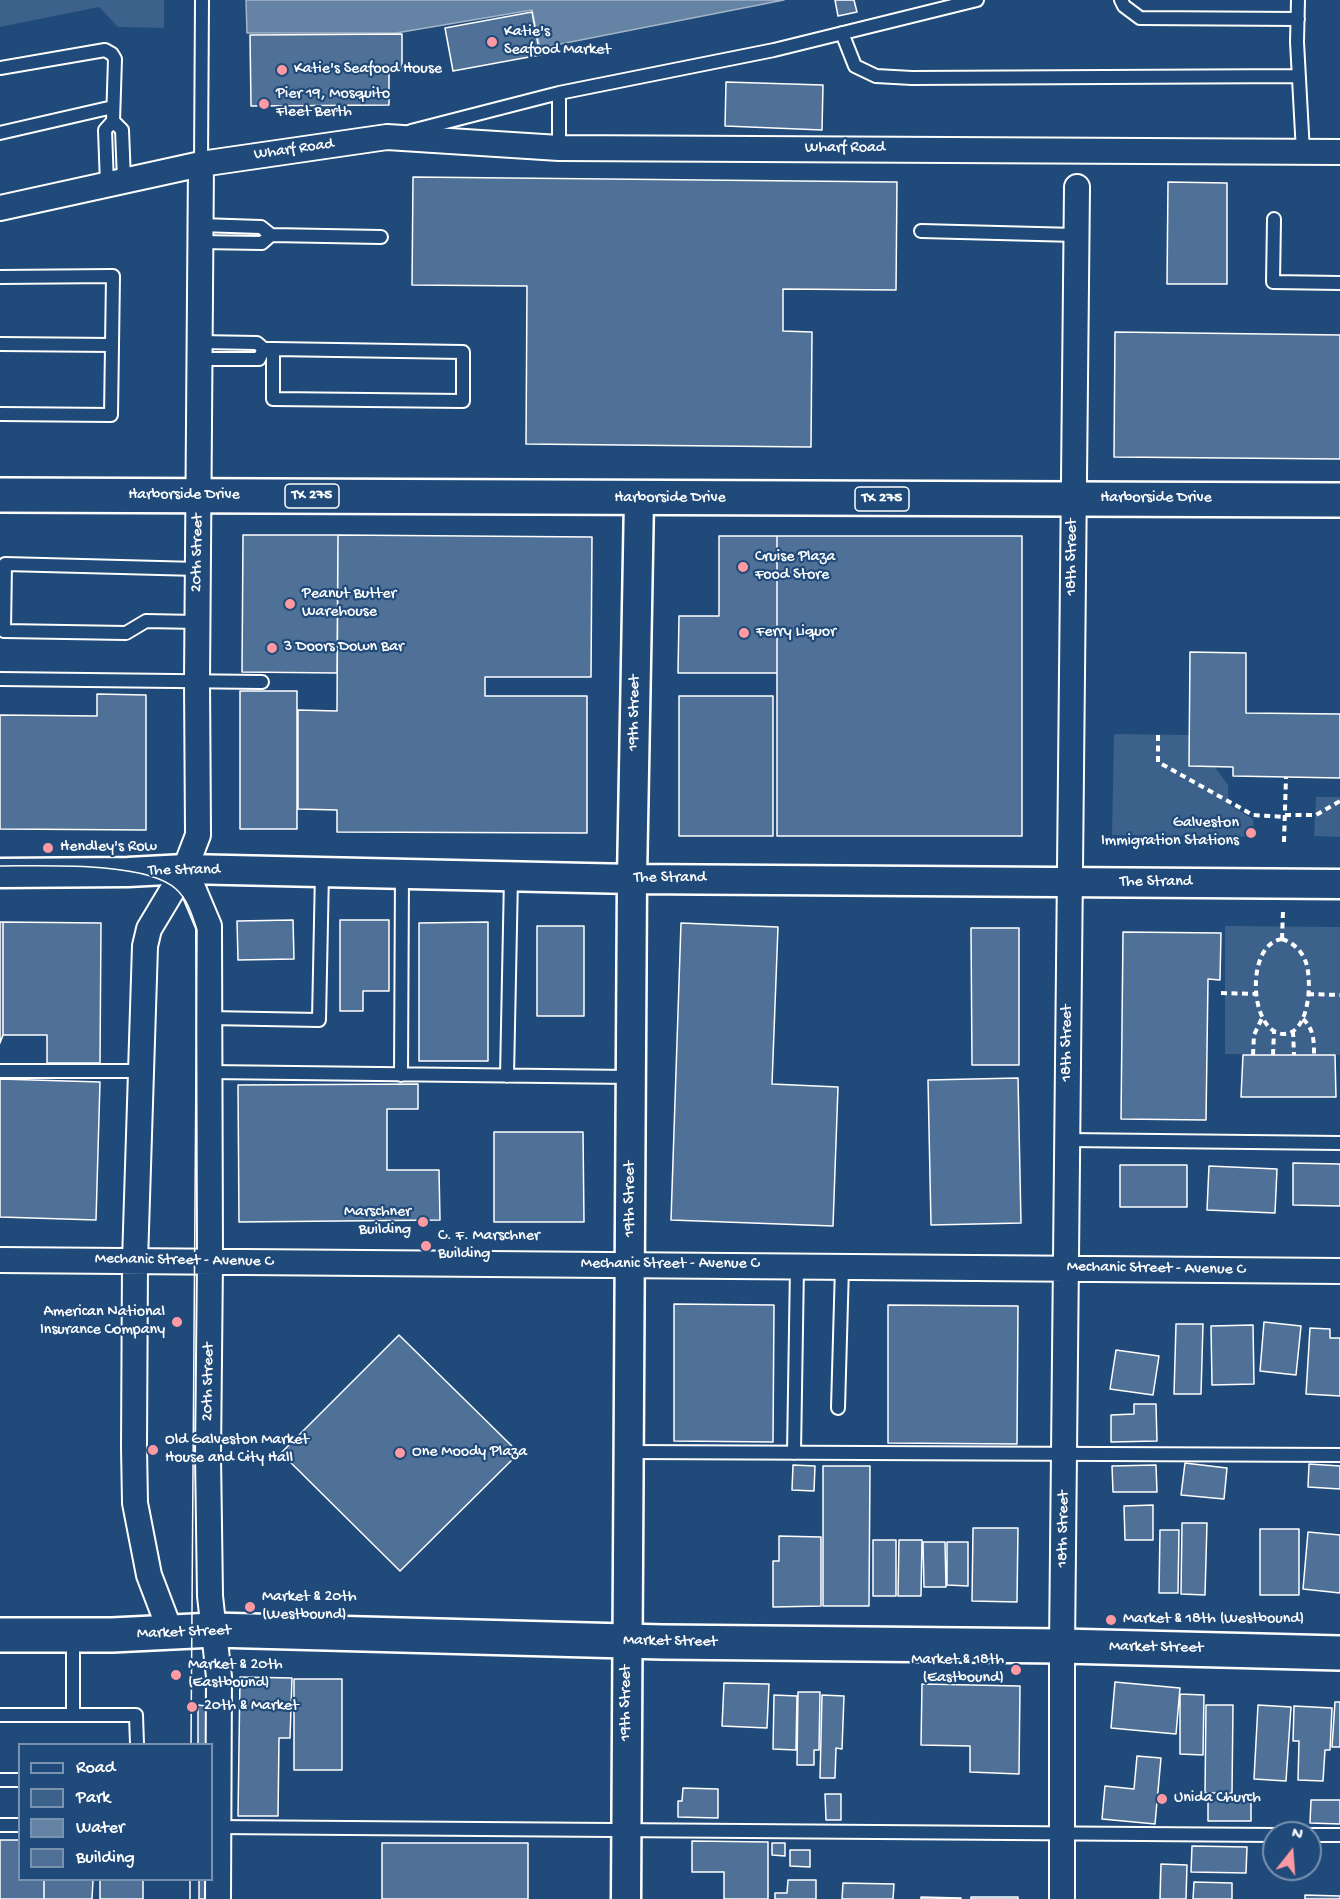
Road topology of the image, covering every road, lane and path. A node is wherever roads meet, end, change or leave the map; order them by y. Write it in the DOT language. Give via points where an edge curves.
graph roads {
  1 [pos="202,0"];
  2 [pos="977,0"];
  3 [pos="1121,0"];
  4 [pos="1298,0"];
  5 [pos="1298,19"];
  6 [pos="842,33"];
  7 [pos="0,68"];
  8 [pos="1299,76"];
  9 [pos="559,93"];
  10 [pos="113,107"];
  11 [pos="113,121"];
  12 [pos="0,133"];
  13 [pos="387,137"];
  14 [pos="559,148"];
  15 [pos="1303,152"];
  16 [pos="1340,152"];
  17 [pos="201,164"];
  18 [pos="115,182"];
  19 [pos="1077,187"];
  20 [pos="0,208"];
  21 [pos="1274,219"];
  22 [pos="921,231"];
  23 [pos="200,234"];
  24 [pos="1076,235"];
  25 [pos="381,237"];
  26 [pos="0,277"];
  27 [pos="1340,283"];
  28 [pos="0,344"];
  29 [pos="112,345"];
  30 [pos="268,349"];
  31 [pos="199,350"];
  32 [pos="0,414"];
  33 [pos="0,495"];
  34 [pos="198,496"];
  35 [pos="639,499"];
  36 [pos="1073,499"];
  37 [pos="1340,501"];
  38 [pos="198,569"];
  39 [pos="197,622"];
  40 [pos="0,679"];
  41 [pos="196,680"];
  42 [pos="262,681"];
  43 [pos="1158,735"];
  44 [pos="1286,777"];
  45 [pos="1340,801"];
  46 [pos="1285,816"];
  47 [pos="1284,842"];
  48 [pos="184,869"];
  49 [pos="322,872"];
  50 [pos="0,873"];
  51 [pos="402,874"];
  52 [pos="511,877"];
  53 [pos="632,879"];
  54 [pos="1069,882"];
  55 [pos="1340,884"];
  56 [pos="1283,911"];
  57 [pos="1282,939"];
  58 [pos="1221,993"];
  59 [pos="1257,994"];
  60 [pos="1308,994"];
  61 [pos="1340,995"];
  62 [pos="209,1018"];
  63 [pos="1262,1018"];
  64 [pos="1303,1019"];
  65 [pos="1274,1031"];
  66 [pos="1293,1031"];
  67 [pos="1253,1055"];
  68 [pos="1273,1055"];
  69 [pos="1294,1055"];
  70 [pos="1314,1055"];
  71 [pos="0,1071"];
  72 [pos="140,1071"];
  73 [pos="210,1072"];
  74 [pos="401,1075"];
  75 [pos="507,1076"];
  76 [pos="632,1077"];
  77 [pos="1068,1140"];
  78 [pos="1340,1143"];
  79 [pos="0,1260"];
  80 [pos="135,1261"];
  81 [pos="210,1262"];
  82 [pos="631,1265"];
  83 [pos="797,1266"];
  84 [pos="842,1267"];
  85 [pos="1067,1268"];
  86 [pos="1340,1271"];
  87 [pos="838,1408"];
  88 [pos="630,1452"];
  89 [pos="794,1453"];
  90 [pos="1065,1454"];
  91 [pos="1340,1455"];
  92 [pos="214,1630"];
  93 [pos="171,1633"];
  94 [pos="0,1635"];
  95 [pos="73,1635"];
  96 [pos="627,1641"];
  97 [pos="1062,1646"];
  98 [pos="1340,1653"];
  99 [pos="0,1714"];
  100 [pos="73,1715"];
  101 [pos="137,1743"];
  102 [pos="0,1780"];
  103 [pos="18,1780"];
  104 [pos="0,1825"];
  105 [pos="18,1825"];
  106 [pos="215,1827"];
  107 [pos="626,1829"];
  108 [pos="1063,1833"];
  109 [pos="1262,1835"];
  110 [pos="1322,1835"];
  111 [pos="1340,1835"];
  112 [pos="218,1899"];
  113 [pos="626,1899"];
  114 [pos="1062,1899"];
  1 -- 17 [label="lane"];
  2 -- 6 [label="lane, Wharf Road"];
  3 -- 5 [label="lane" via="1140,18"];
  4 -- 5 [label="lane"];
  5 -- 8 [label="lane"];
  6 -- 8 [label="lane" via="855,66 876,76"];
  6 -- 9 [label="lane, Wharf Road"];
  7 -- 10 [label="lane" via="105,50 115,59"];
  8 -- 15 [label="lane"];
  9 -- 13 [label="lane, Wharf Road"];
  9 -- 14 [label="lane"];
  10 -- 11 [label="lane"];
  10 -- 12 [label="lane"];
  11 -- 18 [label="lane" via="105,130"];
  11 -- 18 [label="lane" via="122,130"];
  13 -- 14 [label="street, Wharf Road"];
  13 -- 17 [label="street, Wharf Road"];
  14 -- 15 [label="street, Wharf Road"];
  15 -- 16 [label="street, Wharf Road"];
  17 -- 18 [label="street, Wharf Road"];
  17 -- 23 [label="street, 20th Street"];
  18 -- 20 [label="street, Wharf Road"];
  19 -- 24 [label="street, 18th Street"];
  21 -- 27 [label="lane" via="1273,282"];
  22 -- 24 [label="lane"];
  23 -- 25 [label="lane" via="261,227 272,235"];
  23 -- 31 [label="street, 20th Street"];
  24 -- 36 [label="street, 18th Street"];
  26 -- 29 [label="lane" via="113,276"];
  28 -- 29 [label="lane"];
  29 -- 32 [label="lane" via="111,415"];
  30 -- 30 [label="lane" via="273,399 463,401 463,352"];
  30 -- 31 [label="lane" via="257,343"];
  31 -- 34 [label="street, 20th Street"];
  33 -- 34 [label="main road, Harborside Drive / TX 275"];
  34 -- 35 [label="main road, Harborside Drive / TX 275"];
  34 -- 38 [label="street, 20th Street"];
  35 -- 36 [label="main road, Harborside Drive / TX 275"];
  35 -- 53 [label="street, 19th Street"];
  36 -- 37 [label="main road, Harborside Drive / TX 275"];
  36 -- 54 [label="street, 18th Street"];
  38 -- 39 [label="street, 20th Street"];
  38 -- 39 [label="lane" via="5,564 4,631 126,633 147,621"];
  39 -- 41 [label="street, 20th Street"];
  40 -- 41 [label="lane"];
  41 -- 42 [label="lane"];
  41 -- 48 [label="street, 20th Street" via="198,835"];
  43 -- 46 [label="path" via="1158,762 1253,816"];
  44 -- 46 [label="path"];
  45 -- 46 [label="path" via="1316,815"];
  46 -- 47 [label="path"];
  48 -- 49 [label="street, The Strand"];
  48 -- 50 [label="street, The Strand"];
  48 -- 62 [label="street, 20th Street" via="209,926"];
  48 -- 72 [label="street, 20th Street" via="149,929 145,946"];
  49 -- 51 [label="street, The Strand"];
  49 -- 62 [label="lane" via="319,1020"];
  51 -- 52 [label="street, The Strand"];
  51 -- 74 [label="lane"];
  52 -- 53 [label="street, The Strand"];
  52 -- 75 [label="lane"];
  53 -- 54 [label="street, The Strand"];
  53 -- 76 [label="street, 19th Street"];
  54 -- 55 [label="street, The Strand"];
  54 -- 77 [label="street, 18th Street"];
  56 -- 57 [label="path"];
  57 -- 59 [label="path" via="1263,951"];
  57 -- 60 [label="path" via="1305,958"];
  58 -- 59 [label="path"];
  59 -- 63 [label="path"];
  60 -- 61 [label="path"];
  60 -- 64 [label="path"];
  62 -- 73 [label="street, 20th Street"];
  63 -- 65 [label="path"];
  63 -- 67 [label="path" via="1254,1035"];
  64 -- 66 [label="path"];
  64 -- 70 [label="path" via="1313,1034"];
  65 -- 66 [label="path"];
  65 -- 68 [label="path"];
  66 -- 69 [label="path"];
  71 -- 72 [label="lane"];
  72 -- 80 [label="street, 20th Street"];
  73 -- 74 [label="lane"];
  73 -- 81 [label="street, 20th Street"];
  74 -- 75 [label="lane"];
  75 -- 76 [label="lane"];
  76 -- 82 [label="street, 19th Street"];
  77 -- 78 [label="lane"];
  77 -- 85 [label="street, 18th Street"];
  79 -- 80 [label="street, Mechanic Street - Avenue C"];
  80 -- 81 [label="street, Mechanic Street - Avenue C"];
  80 -- 93 [label="street, 20th Street" via="135,1503 149,1575"];
  81 -- 82 [label="street, Mechanic Street - Avenue C"];
  81 -- 92 [label="street, 20th Street" via="208,1455"];
  82 -- 83 [label="street, Mechanic Street - Avenue C"];
  82 -- 88 [label="street, 19th Street"];
  83 -- 84 [label="street, Mechanic Street - Avenue C"];
  83 -- 89 [label="lane"];
  84 -- 85 [label="street, Mechanic Street - Avenue C"];
  84 -- 87 [label="lane"];
  85 -- 86 [label="street, Mechanic Street - Avenue C"];
  85 -- 90 [label="street, 18th Street"];
  88 -- 89 [label="lane"];
  88 -- 96 [label="street, 19th Street"];
  89 -- 90 [label="lane"];
  90 -- 91 [label="lane"];
  90 -- 97 [label="street, 18th Street"];
  92 -- 93 [label="main road, Market Street"];
  92 -- 96 [label="main road, Market Street"];
  92 -- 106 [label="street, 20th Street" via="219,1677"];
  93 -- 95 [label="main road, Market Street"];
  94 -- 95 [label="main road, Market Street"];
  95 -- 100 [label="lane"];
  96 -- 97 [label="main road, Market Street"];
  96 -- 107 [label="street, 19th Street"];
  97 -- 98 [label="main road, Market Street"];
  97 -- 108 [label="street, 18th Street"];
  99 -- 100 [label="lane"];
  100 -- 101 [label="lane" via="136,1715"];
  102 -- 103 [label="lane"];
  104 -- 105 [label="lane"];
  106 -- 107 [label="lane"];
  106 -- 112 [label="street, 20th Street"];
  107 -- 108 [label="lane"];
  107 -- 113 [label="street, 19th Street"];
  108 -- 109 [label="lane"];
  108 -- 114 [label="street, 18th Street"];
  110 -- 111 [label="lane"];
}
